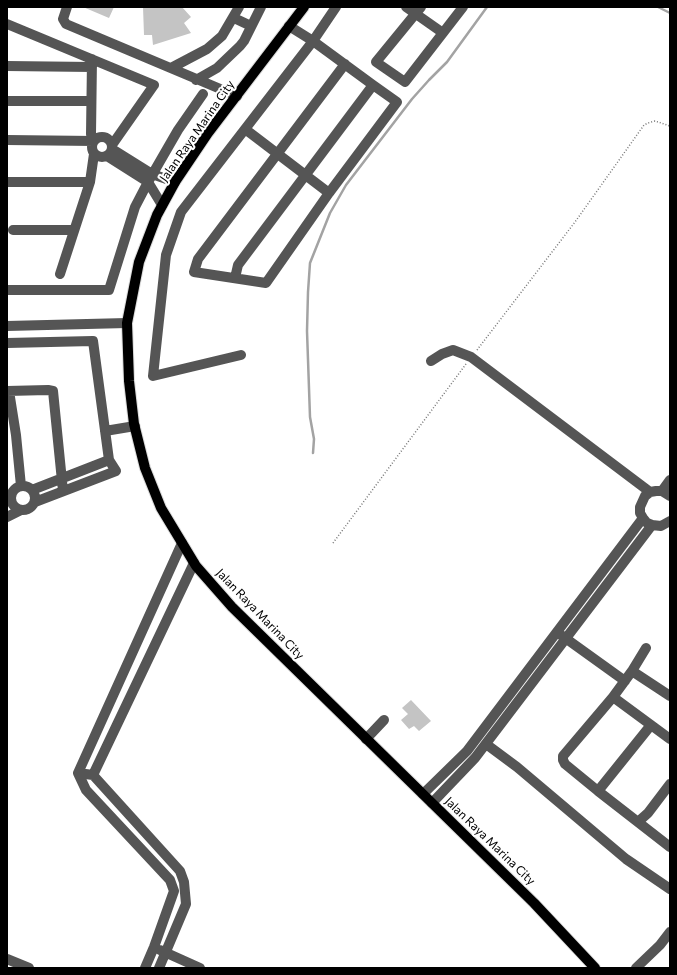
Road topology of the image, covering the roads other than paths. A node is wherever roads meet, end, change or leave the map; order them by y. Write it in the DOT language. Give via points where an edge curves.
graph roads {
  1 [pos="67,7"];
  2 [pos="239,7"];
  3 [pos="261,7"];
  4 [pos="304,7"];
  5 [pos="336,7"];
  6 [pos="406,7"];
  7 [pos="463,7"];
  8 [pos="418,10"];
  9 [pos="234,18"];
  10 [pos="9,26"];
  11 [pos="252,26"];
  12 [pos="289,26"];
  13 [pos="443,33"];
  14 [pos="313,41"];
  15 [pos="92,63"];
  16 [pos="345,64"];
  17 [pos="7,66"];
  18 [pos="171,68"];
  19 [pos="196,80"];
  20 [pos="373,85"];
  21 [pos="203,94"];
  22 [pos="237,96"];
  23 [pos="7,101"];
  24 [pos="92,101"];
  25 [pos="245,129"];
  26 [pos="7,140"];
  27 [pos="94,141"];
  28 [pos="111,150"];
  29 [pos="277,153"];
  30 [pos="94,154"];
  31 [pos="306,176"];
  32 [pos="150,178"];
  33 [pos="7,182"];
  34 [pos="90,182"];
  35 [pos="175,182"];
  36 [pos="329,193"];
  37 [pos="162,205"];
  38 [pos="13,230"];
  39 [pos="74,230"];
  40 [pos="60,274"];
  41 [pos="235,278"];
  42 [pos="7,290"];
  43 [pos="92,324"];
  44 [pos="127,324"];
  45 [pos="7,326"];
  46 [pos="93,340"];
  47 [pos="7,343"];
  48 [pos="241,355"];
  49 [pos="431,362"];
  50 [pos="8,391"];
  51 [pos="135,426"];
  52 [pos="105,431"];
  53 [pos="12,435"];
  54 [pos="109,460"];
  55 [pos="62,478"];
  56 [pos="670,480"];
  57 [pos="14,488"];
  58 [pos="32,490"];
  59 [pos="63,490"];
  60 [pos="650,492"];
  61 [pos="666,494"];
  62 [pos="35,502"];
  63 [pos="22,510"];
  64 [pos="7,517"];
  65 [pos="643,518"];
  66 [pos="670,521"];
  67 [pos="652,525"];
  68 [pos="182,543"];
  69 [pos="194,563"];
  70 [pos="556,632"];
  71 [pos="566,638"];
  72 [pos="646,648"];
  73 [pos="632,671"];
  74 [pos="625,681"];
  75 [pos="670,696"];
  76 [pos="613,697"];
  77 [pos="108,708"];
  78 [pos="122,716"];
  79 [pos="384,720"];
  80 [pos="651,725"];
  81 [pos="366,739"];
  82 [pos="670,739"];
  83 [pos="486,744"];
  84 [pos="78,773"];
  85 [pos="94,776"];
  86 [pos="670,784"];
  87 [pos="598,791"];
  88 [pos="423,794"];
  89 [pos="432,803"];
  90 [pos="639,821"];
  91 [pos="670,847"];
  92 [pos="670,889"];
  93 [pos="670,932"];
  94 [pos="154,947"];
  95 [pos="165,953"];
  96 [pos="7,959"];
  97 [pos="29,968"];
  98 [pos="145,968"];
  99 [pos="159,968"];
  100 [pos="200,968"];
  101 [pos="594,968"];
  102 [pos="636,968"];
  1 -- 18 [label="street" via="63,19 66,24"];
  2 -- 9 [label="street"];
  3 -- 11 [label="street"];
  4 -- 12 [label="main road, Jalan Raya Marina City"];
  5 -- 14 [label="street"];
  6 -- 8 [label="street"];
  7 -- 13 [label="street"];
  8 -- 13 [label="street"];
  8 -- 13 [label="street" via="376,62 405,82"];
  9 -- 11 [label="street"];
  9 -- 18 [label="street" via="222,36 207,49"];
  10 -- 15 [label="street"];
  11 -- 19 [label="street" via="240,46 217,68"];
  12 -- 14 [label="street"];
  12 -- 22 [label="main road, Jalan Raya Marina City"];
  14 -- 16 [label="street"];
  14 -- 25 [label="street"];
  15 -- 17 [label="street"];
  15 -- 24 [label="street"];
  15 -- 28 [label="street" via="154,85"];
  16 -- 20 [label="street"];
  16 -- 29 [label="street"];
  18 -- 19 [label="street"];
  19 -- 22 [label="street"];
  20 -- 31 [label="street"];
  20 -- 36 [label="street" via="398,102"];
  21 -- 32 [label="street"];
  22 -- 35 [label="main road, Jalan Raya Marina City"];
  23 -- 24 [label="street"];
  24 -- 27 [label="street" via="91,134"];
  25 -- 29 [label="street"];
  25 -- 48 [label="street" via="181,212 166,255 153,376"];
  26 -- 27 [label="street"];
  27 -- 28 [label="street" via="106,138"];
  27 -- 30 [label="street"];
  28 -- 30 [label="street" via="103,158"];
  28 -- 32 [label="street"];
  29 -- 31 [label="street"];
  29 -- 41 [label="street" via="198,259 194,272"];
  30 -- 34 [label="street"];
  31 -- 36 [label="street"];
  31 -- 41 [label="street" via="238,265"];
  32 -- 35 [label="street"];
  32 -- 37 [label="street"];
  32 -- 42 [label="street" via="135,207 109,290"];
  33 -- 34 [label="street"];
  34 -- 39 [label="street"];
  35 -- 37 [label="main road, Jalan Raya Marina City"];
  36 -- 41 [label="street" via="266,283"];
  37 -- 44 [label="main road, Jalan Raya Marina City" via="139,262"];
  38 -- 39 [label="street"];
  39 -- 40 [label="street"];
  43 -- 44 [label="street"];
  43 -- 45 [label="street"];
  43 -- 46 [label="street"];
  44 -- 51 [label="main road, Jalan Raya Marina City" via="129,381"];
  46 -- 47 [label="street"];
  46 -- 52 [label="street"];
  49 -- 60 [label="street" via="453,350 471,358"];
  50 -- 53 [label="street"];
  50 -- 55 [label="street" via="52,391"];
  51 -- 52 [label="street"];
  51 -- 68 [label="main road, Jalan Raya Marina City" via="145,468 161,508"];
  52 -- 54 [label="street"];
  53 -- 57 [label="street"];
  54 -- 55 [label="street"];
  54 -- 59 [label="street" via="116,471"];
  55 -- 58 [label="street"];
  55 -- 59 [label="street"];
  56 -- 61 [label="street"];
  57 -- 58 [label="street" via="25,486"];
  57 -- 63 [label="street" via="12,504"];
  58 -- 62 [label="street"];
  59 -- 62 [label="street"];
  60 -- 61 [label="street"];
  60 -- 65 [label="street" via="641,501 640,513"];
  62 -- 63 [label="street" via="30,508"];
  63 -- 64 [label="street"];
  65 -- 67 [label="street" via="646,523"];
  65 -- 70 [label="street"];
  66 -- 67 [label="street" via="661,526"];
  67 -- 71 [label="street"];
  68 -- 69 [label="main road, Jalan Raya Marina City"];
  68 -- 77 [label="street"];
  69 -- 78 [label="street"];
  69 -- 81 [label="main road, Jalan Raya Marina City" via="232,607"];
  70 -- 71 [label="street"];
  70 -- 88 [label="street" via="466,751"];
  71 -- 74 [label="street"];
  71 -- 83 [label="street"];
  72 -- 73 [label="street"];
  73 -- 74 [label="street"];
  73 -- 75 [label="street"];
  74 -- 76 [label="street"];
  76 -- 80 [label="street"];
  76 -- 87 [label="street" via="563,756 565,764"];
  77 -- 78 [label="street"];
  77 -- 84 [label="street"];
  78 -- 85 [label="street"];
  79 -- 81 [label="street"];
  80 -- 82 [label="street"];
  80 -- 87 [label="street"];
  81 -- 88 [label="main road, Jalan Raya Marina City"];
  83 -- 89 [label="street"];
  83 -- 92 [label="street" via="626,859"];
  84 -- 85 [label="street"];
  84 -- 94 [label="street" via="86,790 170,880 174,891"];
  85 -- 95 [label="street" via="180,871 186,904"];
  86 -- 90 [label="street" via="648,814"];
  87 -- 90 [label="street"];
  88 -- 89 [label="main road, Jalan Raya Marina City"];
  89 -- 101 [label="main road, Jalan Raya Marina City" via="534,903"];
  90 -- 91 [label="street"];
  93 -- 102 [label="street"];
  94 -- 95 [label="street"];
  94 -- 98 [label="street"];
  95 -- 99 [label="street"];
  95 -- 100 [label="street"];
  96 -- 97 [label="street"];
}
